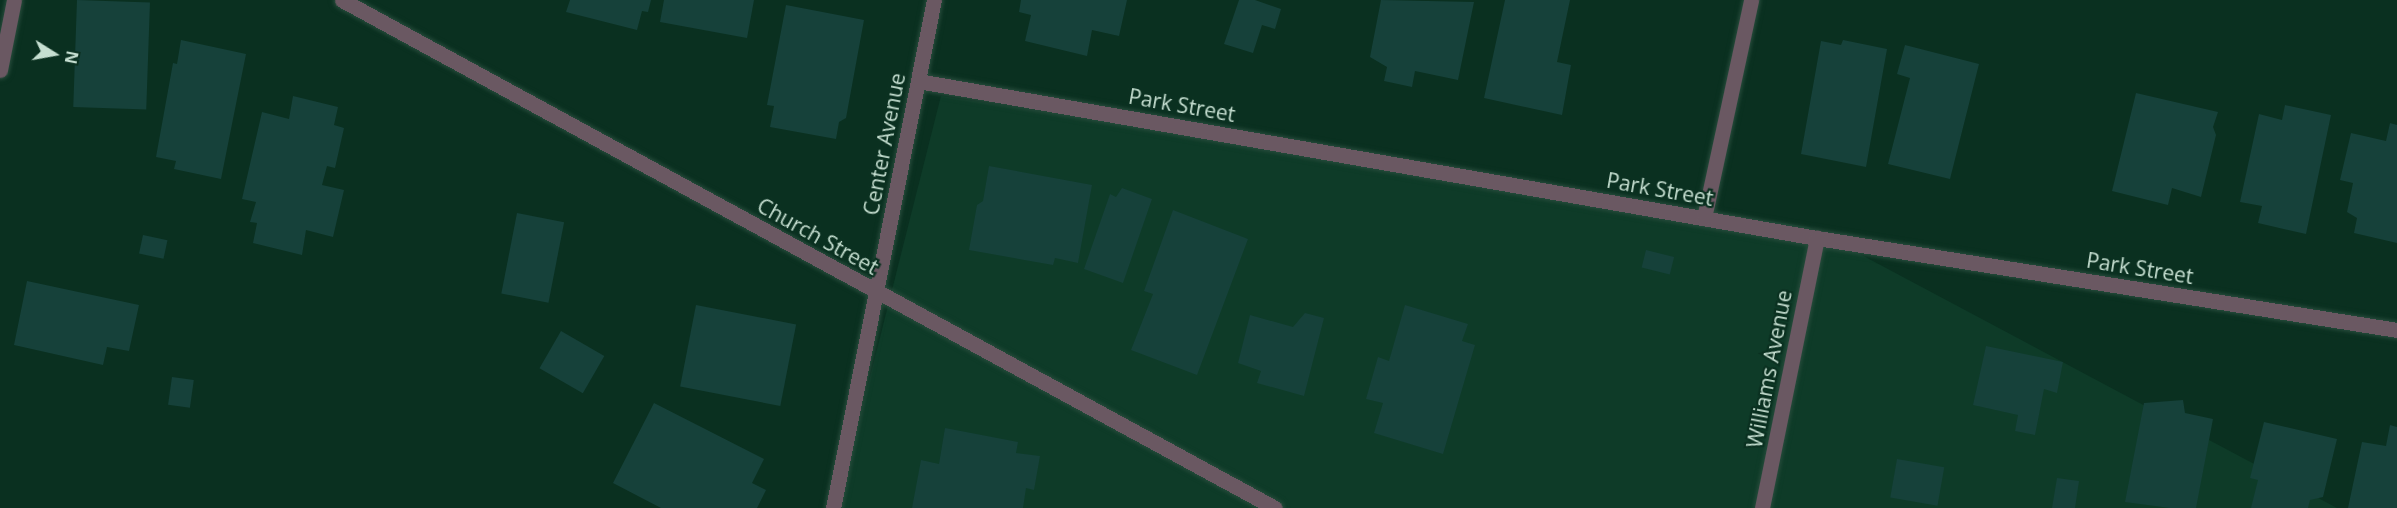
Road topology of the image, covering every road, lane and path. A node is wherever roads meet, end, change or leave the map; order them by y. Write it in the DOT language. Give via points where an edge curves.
graph roads {
  1 [pos="14,0"];
  2 [pos="342,0"];
  3 [pos="934,0"];
  4 [pos="1751,0"];
  5 [pos="0,70"];
  6 [pos="918,81"];
  7 [pos="1704,218"];
  8 [pos="1817,238"];
  9 [pos="876,291"];
  10 [pos="2397,330"];
  11 [pos="833,508"];
  12 [pos="1275,508"];
  13 [pos="1762,508"];
  1 -- 5 [label="street"];
  2 -- 9 [label="street, Church Street"];
  3 -- 6 [label="street, Center Avenue"];
  4 -- 7 [label="street"];
  6 -- 7 [label="street, Park Street"];
  6 -- 9 [label="street, Center Avenue"];
  7 -- 8 [label="street, Park Street"];
  8 -- 10 [label="street, Park Street"];
  8 -- 13 [label="street, Williams Avenue"];
  9 -- 11 [label="street, Center Avenue"];
  9 -- 12 [label="street, Church Street"];
}
